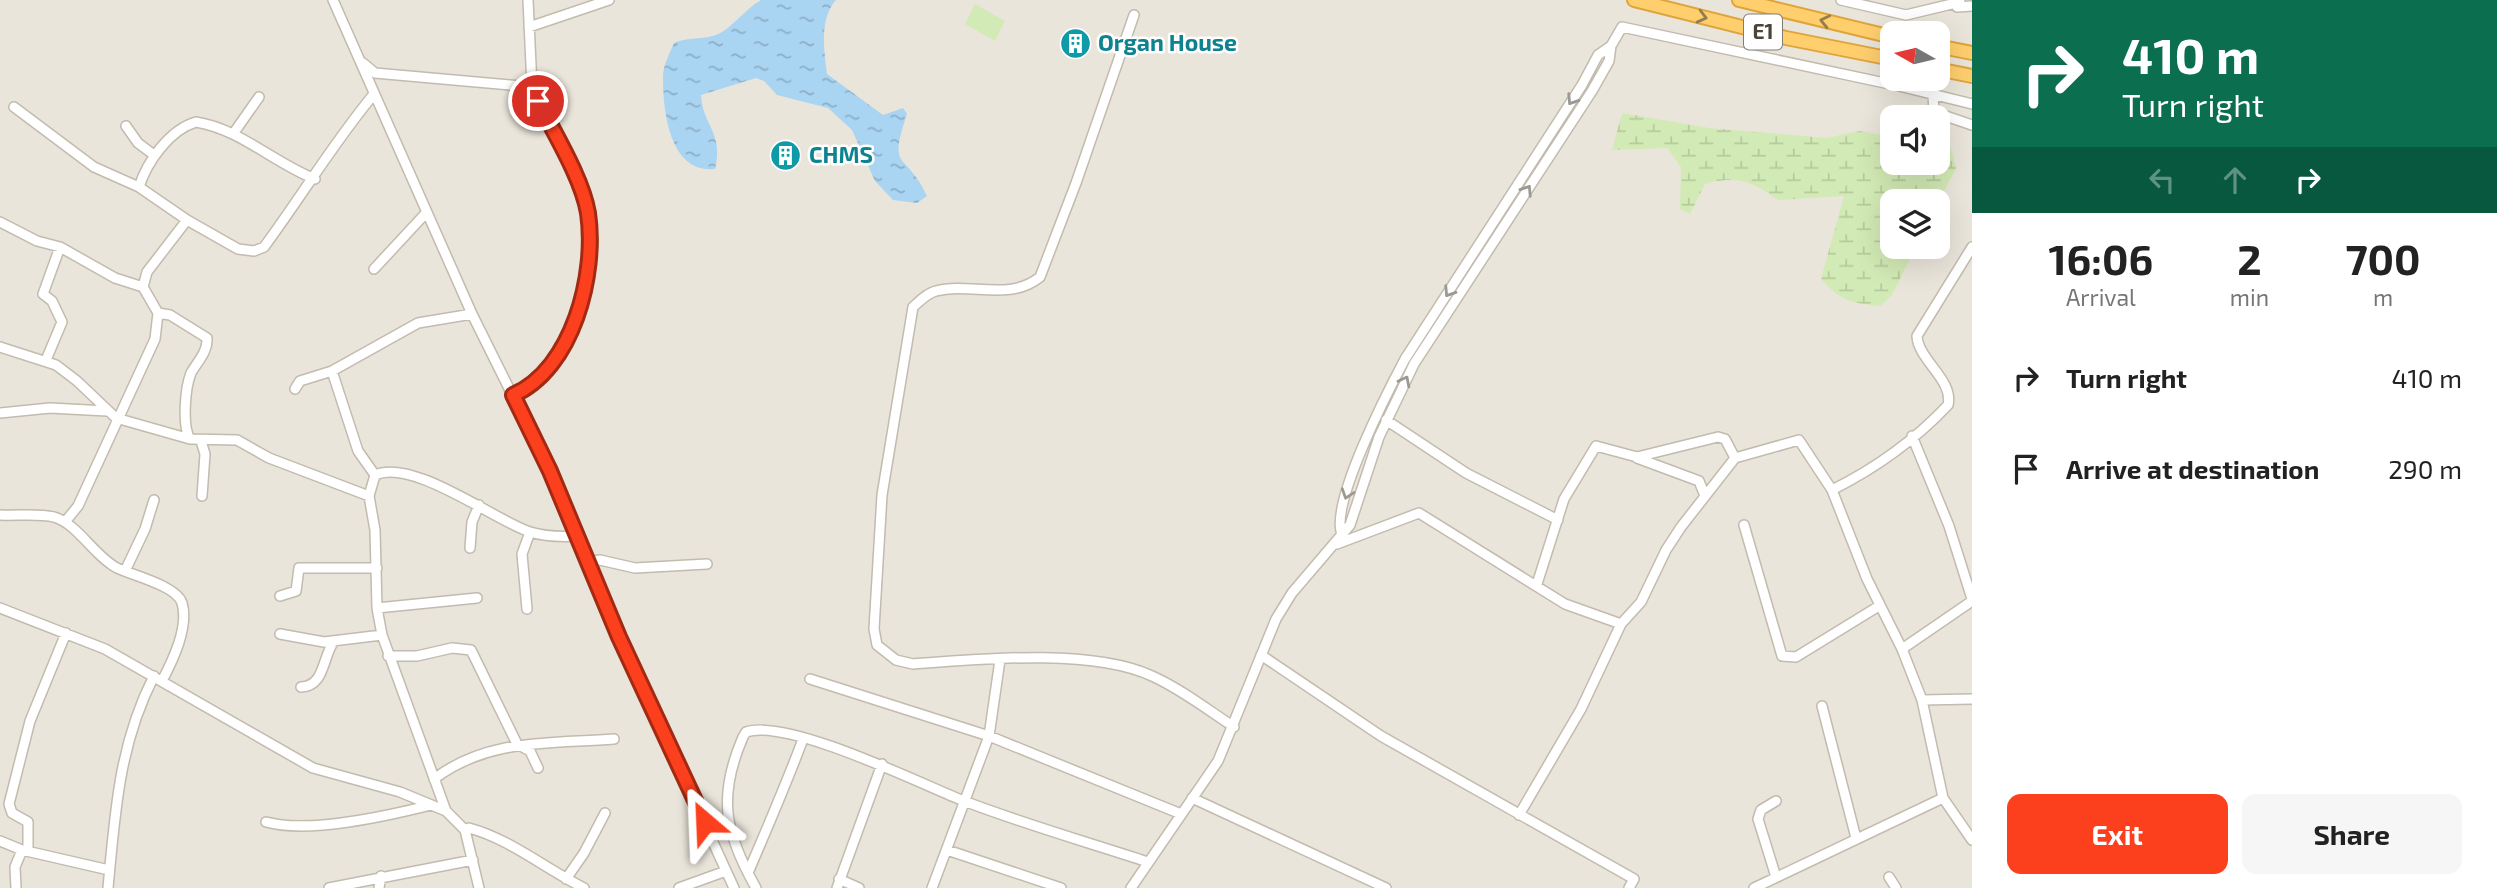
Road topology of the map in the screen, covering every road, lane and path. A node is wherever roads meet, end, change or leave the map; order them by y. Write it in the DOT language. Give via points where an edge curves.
graph roads {
  1 [pos="333,0"];
  2 [pos="528,0"];
  3 [pos="609,0"];
  4 [pos="1634,0"];
  5 [pos="1738,0"];
  6 [pos="1841,0"];
  7 [pos="1959,1"];
  8 [pos="1972,6"];
  9 [pos="1135,15"];
  10 [pos="529,27"];
  11 [pos="1880,34"];
  12 [pos="1611,46"];
  13 [pos="1950,49"];
  14 [pos="1972,53"];
  15 [pos="358,57"];
  16 [pos="1880,57"];
  17 [pos="1950,72"];
  18 [pos="1972,76"];
  19 [pos="1880,78"];
  20 [pos="532,88"];
  21 [pos="1921,91"];
  22 [pos="374,94"];
  23 [pos="1933,96"];
  24 [pos="259,97"];
  25 [pos="1972,104"];
  26 [pos="14,107"];
  27 [pos="1972,125"];
  28 [pos="126,126"];
  29 [pos="233,134"];
  30 [pos="154,155"];
  31 [pos="315,179"];
  32 [pos="139,187"];
  33 [pos="426,213"];
  34 [pos="187,220"];
  35 [pos="0,222"];
  36 [pos="60,247"];
  37 [pos="1972,247"];
  38 [pos="374,269"];
  39 [pos="144,284"];
  40 [pos="158,313"];
  41 [pos="472,314"];
  42 [pos="0,347"];
  43 [pos="46,360"];
  44 [pos="332,371"];
  45 [pos="295,389"];
  46 [pos="513,395"];
  47 [pos="107,411"];
  48 [pos="0,413"];
  49 [pos="116,418"];
  50 [pos="1386,421"];
  51 [pos="1912,436"];
  52 [pos="190,439"];
  53 [pos="201,441"];
  54 [pos="1634,457"];
  55 [pos="1735,458"];
  56 [pos="375,475"];
  57 [pos="1832,490"];
  58 [pos="202,496"];
  59 [pos="369,496"];
  60 [pos="1705,496"];
  61 [pos="154,499"];
  62 [pos="479,505"];
  63 [pos="0,515"];
  64 [pos="1558,520"];
  65 [pos="65,522"];
  66 [pos="1744,525"];
  67 [pos="530,532"];
  68 [pos="1342,534"];
  69 [pos="578,536"];
  70 [pos="1336,544"];
  71 [pos="470,548"];
  72 [pos="588,562"];
  73 [pos="707,564"];
  74 [pos="377,568"];
  75 [pos="125,571"];
  76 [pos="1537,584"];
  77 [pos="280,596"];
  78 [pos="477,598"];
  79 [pos="1972,600"];
  80 [pos="1879,606"];
  81 [pos="0,608"];
  82 [pos="377,608"];
  83 [pos="527,609"];
  84 [pos="1620,624"];
  85 [pos="66,633"];
  86 [pos="280,634"];
  87 [pos="382,635"];
  88 [pos="334,641"];
  89 [pos="1902,649"];
  90 [pos="1261,655"];
  91 [pos="388,656"];
  92 [pos="1000,660"];
  93 [pos="158,678"];
  94 [pos="810,680"];
  95 [pos="301,687"];
  96 [pos="1972,699"];
  97 [pos="1922,700"];
  98 [pos="1822,706"];
  99 [pos="1234,727"];
  100 [pos="989,736"];
  101 [pos="614,739"];
  102 [pos="803,739"];
  103 [pos="517,744"];
  104 [pos="882,764"];
  105 [pos="538,768"];
  106 [pos="434,779"];
  107 [pos="1192,798"];
  108 [pos="1943,799"];
  109 [pos="965,801"];
  110 [pos="1776,801"];
  111 [pos="432,804"];
  112 [pos="446,811"];
  113 [pos="605,813"];
  114 [pos="1181,814"];
  115 [pos="1519,815"];
  116 [pos="266,822"];
  117 [pos="465,830"];
  118 [pos="1856,838"];
  119 [pos="1972,840"];
  120 [pos="0,841"];
  121 [pos="25,850"];
  122 [pos="947,850"];
  123 [pos="473,860"];
  124 [pos="1148,862"];
  125 [pos="109,870"];
  126 [pos="726,871"];
  127 [pos="748,873"];
  128 [pos="381,876"];
  129 [pos="1776,877"];
  130 [pos="1889,877"];
  131 [pos="566,879"];
  132 [pos="838,884"];
  133 [pos="16,888"];
  134 [pos="108,888"];
  135 [pos="329,888"];
  136 [pos="379,888"];
  137 [pos="479,888"];
  138 [pos="584,888"];
  139 [pos="679,888"];
  140 [pos="734,888"];
  141 [pos="757,888"];
  142 [pos="859,888"];
  143 [pos="932,888"];
  144 [pos="1060,888"];
  145 [pos="1131,888"];
  146 [pos="1386,888"];
  147 [pos="1629,888"];
  148 [pos="1754,888"];
  149 [pos="1896,888"];
  1 -- 15 [label="street"];
  2 -- 10 [label="street"];
  3 -- 10 [label="street"];
  4 -- 16 [label="highway, E1, one-way"];
  11 -- 5 [label="highway, E1, one-way"];
  6 -- 7 [label="street" via="1906,15"];
  7 -- 8 [label="street" via="1957,7"];
  9 -- 92 [label="street" via="1040,277 1003,290 937,291 914,307 911,317 881,495 877,645 896,660 913,664"];
  10 -- 20 [label="street"];
  12 -- 19 [label="street" via="1622,27"];
  50 -- 12 [label="street, one-way" via="1414,364 1592,91 1609,61"];
  12 -- 68 [label="street, one-way" via="1598,55 1405,359 1359,458 1340,516"];
  13 -- 14 [label="highway"];
  15 -- 20 [label="street" via="375,73"];
  15 -- 22 [label="street"];
  17 -- 18 [label="highway"];
  20 -- 46 [label="street" via="584,199 587,270 580,310 556,354 536,382"];
  21 -- 23 [label="street"];
  22 -- 31 [label="street" via="344,131"];
  22 -- 33 [label="street"];
  23 -- 25 [label="street"];
  23 -- 27 [label="street" via="1934,112"];
  24 -- 29 [label="street"];
  26 -- 32 [label="street" via="78,157"];
  28 -- 30 [label="street"];
  29 -- 30 [label="street" via="196,122"];
  29 -- 31 [label="street" via="293,171"];
  30 -- 32 [label="street"];
  31 -- 34 [label="street" via="264,247 254,251 238,249"];
  32 -- 34 [label="street"];
  33 -- 38 [label="street"];
  33 -- 41 [label="street"];
  34 -- 39 [label="street"];
  35 -- 36 [label="street"];
  36 -- 39 [label="street" via="129,284"];
  36 -- 43 [label="street" via="43,294 52,301 62,322"];
  37 -- 51 [label="street" via="1917,334 1920,349 1949,399 1942,411"];
  39 -- 40 [label="street"];
  40 -- 49 [label="street" via="155,339"];
  40 -- 52 [label="street" via="170,315 207,338 204,353 189,377"];
  41 -- 44 [label="street" via="418,323"];
  41 -- 46 [label="street"];
  42 -- 43 [label="street"];
  43 -- 47 [label="street" via="78,381"];
  44 -- 45 [label="street" via="300,381"];
  44 -- 56 [label="street" via="358,451"];
  46 -- 69 [label="street"];
  47 -- 48 [label="street" via="50,408"];
  47 -- 49 [label="street"];
  49 -- 52 [label="street"];
  49 -- 65 [label="street" via="78,506"];
  50 -- 64 [label="street" via="1466,473"];
  50 -- 68 [label="street" via="1352,519"];
  51 -- 57 [label="street" via="1862,475"];
  51 -- 79 [label="street" via="1949,526"];
  52 -- 53 [label="street"];
  53 -- 58 [label="street" via="205,454"];
  53 -- 59 [label="street" via="237,440 269,458"];
  54 -- 55 [label="street" via="1718,437 1725,439"];
  54 -- 60 [label="street" via="1699,481"];
  54 -- 64 [label="street" via="1599,446 1592,450 1564,499"];
  55 -- 57 [label="street" via="1799,440"];
  55 -- 60 [label="street"];
  56 -- 59 [label="street"];
  56 -- 62 [label="street" via="385,471 409,477"];
  57 -- 80 [label="street"];
  59 -- 74 [label="street"];
  60 -- 84 [label="street" via="1666,550 1641,602"];
  61 -- 75 [label="street"];
  62 -- 67 [label="street"];
  62 -- 71 [label="street"];
  63 -- 65 [label="street" via="44,516"];
  64 -- 76 [label="street"];
  65 -- 75 [label="street"];
  66 -- 80 [label="street" via="1782,656 1796,657"];
  67 -- 69 [label="street"];
  67 -- 83 [label="street" via="522,554"];
  68 -- 70 [label="street"];
  69 -- 72 [label="street"];
  70 -- 76 [label="street" via="1419,513"];
  70 -- 90 [label="street" via="1292,593"];
  72 -- 73 [label="street" via="635,568"];
  72 -- 126 [label="street"];
  74 -- 77 [label="street" via="299,568 296,591"];
  74 -- 82 [label="street"];
  75 -- 93 [label="street" via="161,585 182,603 176,649"];
  76 -- 84 [label="street" via="1565,604"];
  78 -- 82 [label="street"];
  79 -- 89 [label="street"];
  80 -- 89 [label="street"];
  81 -- 85 [label="street"];
  82 -- 87 [label="street"];
  84 -- 115 [label="street" via="1581,709"];
  85 -- 93 [label="street"];
  85 -- 121 [label="street" via="30,721 9,804 12,813 28,822"];
  86 -- 88 [label="street"];
  87 -- 88 [label="street"];
  87 -- 91 [label="street"];
  88 -- 95 [label="street" via="319,680"];
  89 -- 97 [label="street"];
  90 -- 99 [label="street"];
  90 -- 115 [label="street" via="1381,736"];
  91 -- 103 [label="street" via="471,650"];
  91 -- 106 [label="street"];
  92 -- 99 [label="street" via="1039,658 1127,667 1154,676"];
  92 -- 100 [label="street"];
  93 -- 111 [label="street" via="313,768"];
  93 -- 125 [label="street" via="137,711 124,751"];
  94 -- 100 [label="street"];
  96 -- 97 [label="street"];
  97 -- 108 [label="street"];
  98 -- 118 [label="street"];
  99 -- 107 [label="street" via="1218,761"];
  100 -- 109 [label="street"];
  100 -- 114 [label="street"];
  101 -- 103 [label="street"];
  102 -- 104 [label="street"];
  102 -- 127 [label="street"];
  102 -- 127 [label="street" via="751,731 736,753 729,772 730,835"];
  103 -- 105 [label="street" via="530,751"];
  103 -- 106 [label="street" via="466,761"];
  104 -- 109 [label="street"];
  104 -- 132 [label="street"];
  106 -- 112 [label="street"];
  107 -- 114 [label="street"];
  107 -- 146 [label="street"];
  108 -- 118 [label="street"];
  108 -- 119 [label="street"];
  109 -- 122 [label="street"];
  109 -- 124 [label="street"];
  110 -- 129 [label="street" via="1758,814"];
  111 -- 112 [label="street"];
  111 -- 116 [label="street" via="374,818 290,827"];
  112 -- 117 [label="street"];
  113 -- 131 [label="street"];
  114 -- 124 [label="street"];
  115 -- 147 [label="street" via="1634,880"];
  117 -- 123 [label="street"];
  117 -- 131 [label="street" via="495,836"];
  118 -- 129 [label="street"];
  120 -- 121 [label="street"];
  121 -- 125 [label="street"];
  121 -- 133 [label="street" via="15,867"];
  122 -- 143 [label="street"];
  122 -- 144 [label="street"];
  123 -- 128 [label="street"];
  123 -- 137 [label="street"];
  124 -- 145 [label="street"];
  125 -- 134 [label="street"];
  126 -- 139 [label="street"];
  126 -- 140 [label="street"];
  127 -- 141 [label="street"];
  128 -- 135 [label="street"];
  128 -- 136 [label="street"];
  129 -- 148 [label="street"];
  130 -- 149 [label="street"];
  131 -- 138 [label="street"];
  132 -- 142 [label="street"];
}
